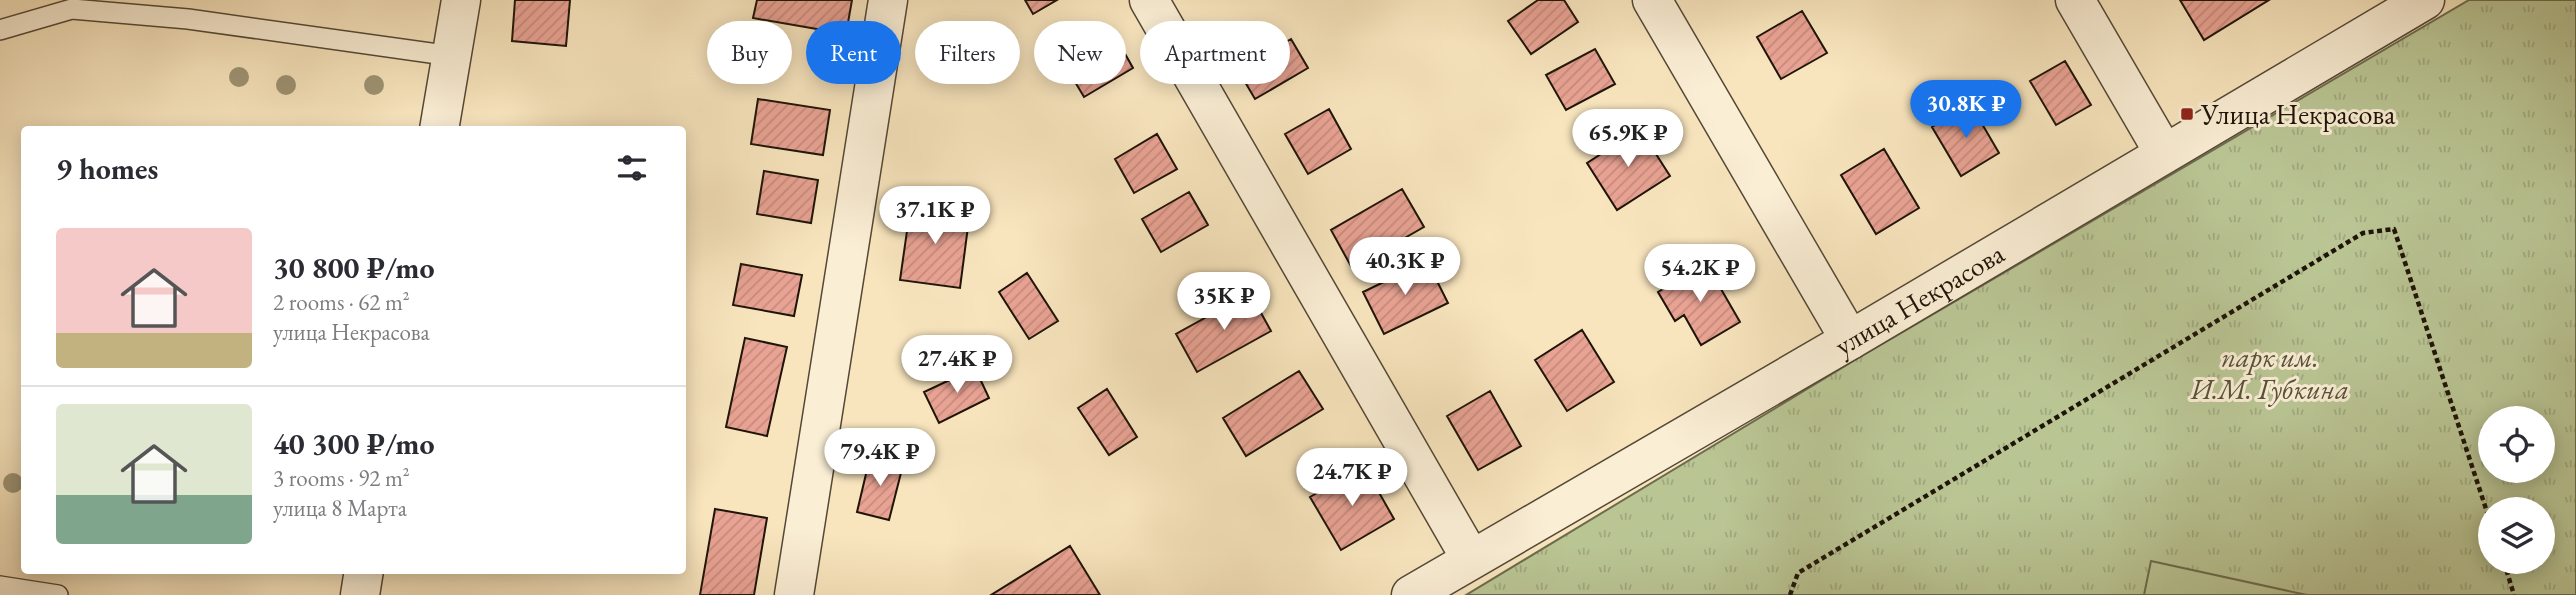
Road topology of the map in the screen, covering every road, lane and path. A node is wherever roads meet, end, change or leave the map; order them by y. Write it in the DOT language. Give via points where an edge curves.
graph roads {
  1 [pos="461,0"];
  2 [pos="888,0"];
  3 [pos="1149,0"];
  4 [pos="1652,0"];
  5 [pos="2075,0"];
  6 [pos="2425,0"];
  7 [pos="0,30"];
  8 [pos="452,56"];
  9 [pos="440,126"];
  10 [pos="2164,153"];
  11 [pos="1850,340"];
  12 [pos="2482,497"];
  13 [pos="1472,559"];
  14 [pos="363,574"];
  15 [pos="2508,574"];
  16 [pos="0,586"];
  17 [pos="58,595"];
  18 [pos="360,595"];
  19 [pos="794,595"];
  20 [pos="1411,595"];
  21 [pos="1790,595"];
  22 [pos="2514,595"];
  1 -- 8 [label="street"];
  2 -- 19 [label="street"];
  3 -- 13 [label="street"];
  4 -- 11 [label="street"];
  5 -- 10 [label="street"];
  6 -- 10 [label="street, улица Некрасова"];
  7 -- 8 [label="lane" via="72,9 188,19"];
  8 -- 9 [label="street"];
  10 -- 11 [label="street, улица Некрасова"];
  11 -- 13 [label="street, улица Некрасова"];
  12 -- 21 [label="path" via="2394,229 2363,233 1798,573"];
  13 -- 20 [label="street, улица Некрасова"];
  14 -- 18 [label="street"];
  15 -- 22 [label="path"];
  16 -- 17 [label="lane"];
}
